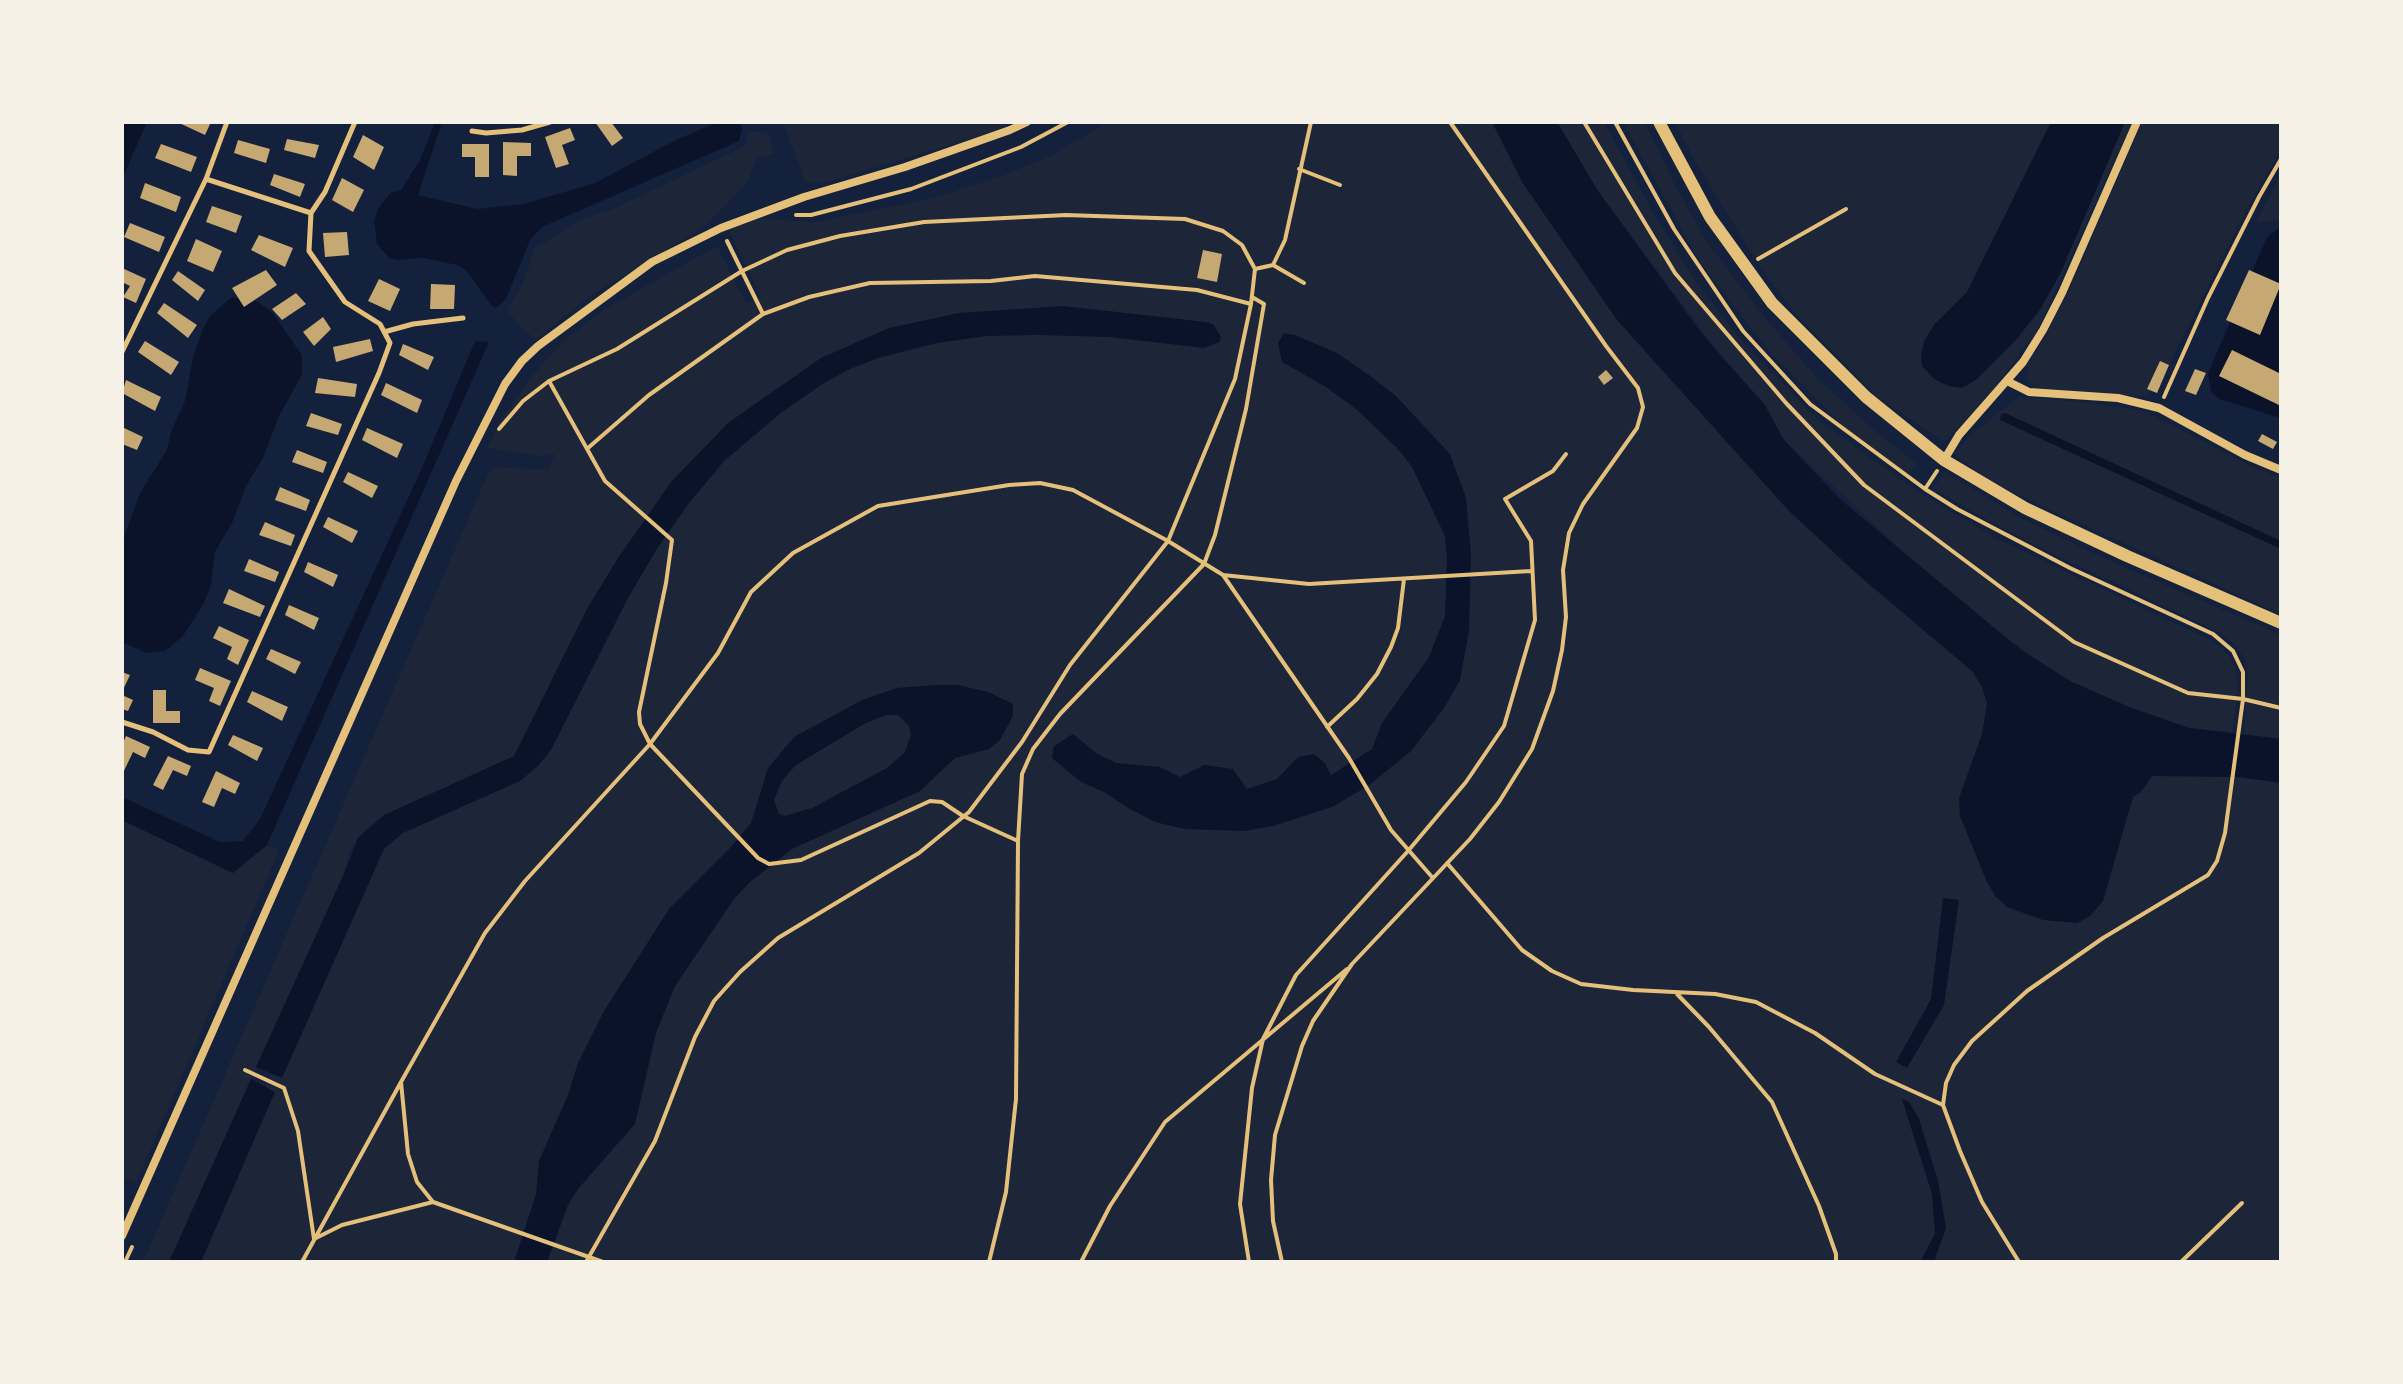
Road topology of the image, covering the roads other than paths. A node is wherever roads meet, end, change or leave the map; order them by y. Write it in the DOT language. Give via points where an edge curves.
graph roads {
  1 [pos="227,122"];
  2 [pos="355,122"];
  3 [pos="550,122"];
  4 [pos="1027,122"];
  5 [pos="1659,122"];
  6 [pos="2137,122"];
  7 [pos="472,131"];
  8 [pos="206,179"];
  9 [pos="311,213"];
  10 [pos="463,318"];
  11 [pos="384,332"];
  12 [pos="122,352"];
  13 [pos="2007,381"];
  14 [pos="1944,460"];
  15 [pos="2281,470"];
  16 [pos="2281,623"];
  17 [pos="122,722"];
  18 [pos="122,1236"];
  1 -- 8 [label="lane"];
  2 -- 9 [label="lane"];
  3 -- 7 [label="lane" via="522,130"];
  4 -- 18 [label="street" via="721,228 652,262 522,361 505,384 443,509"];
  5 -- 14 [label="street" via="1710,217 1772,303 1866,397"];
  6 -- 13 [label="street" via="2052,313"];
  8 -- 9 [label="lane"];
  8 -- 12 [label="lane"];
  9 -- 11 [label="lane" via="309,251 345,302"];
  10 -- 11 [label="lane"];
  11 -- 17 [label="lane" via="390,343 379,373 209,752 188,750"];
  13 -- 14 [label="street"];
  13 -- 15 [label="street" via="2029,392 2118,398 2159,408"];
  14 -- 16 [label="street" via="2025,508"];
}
